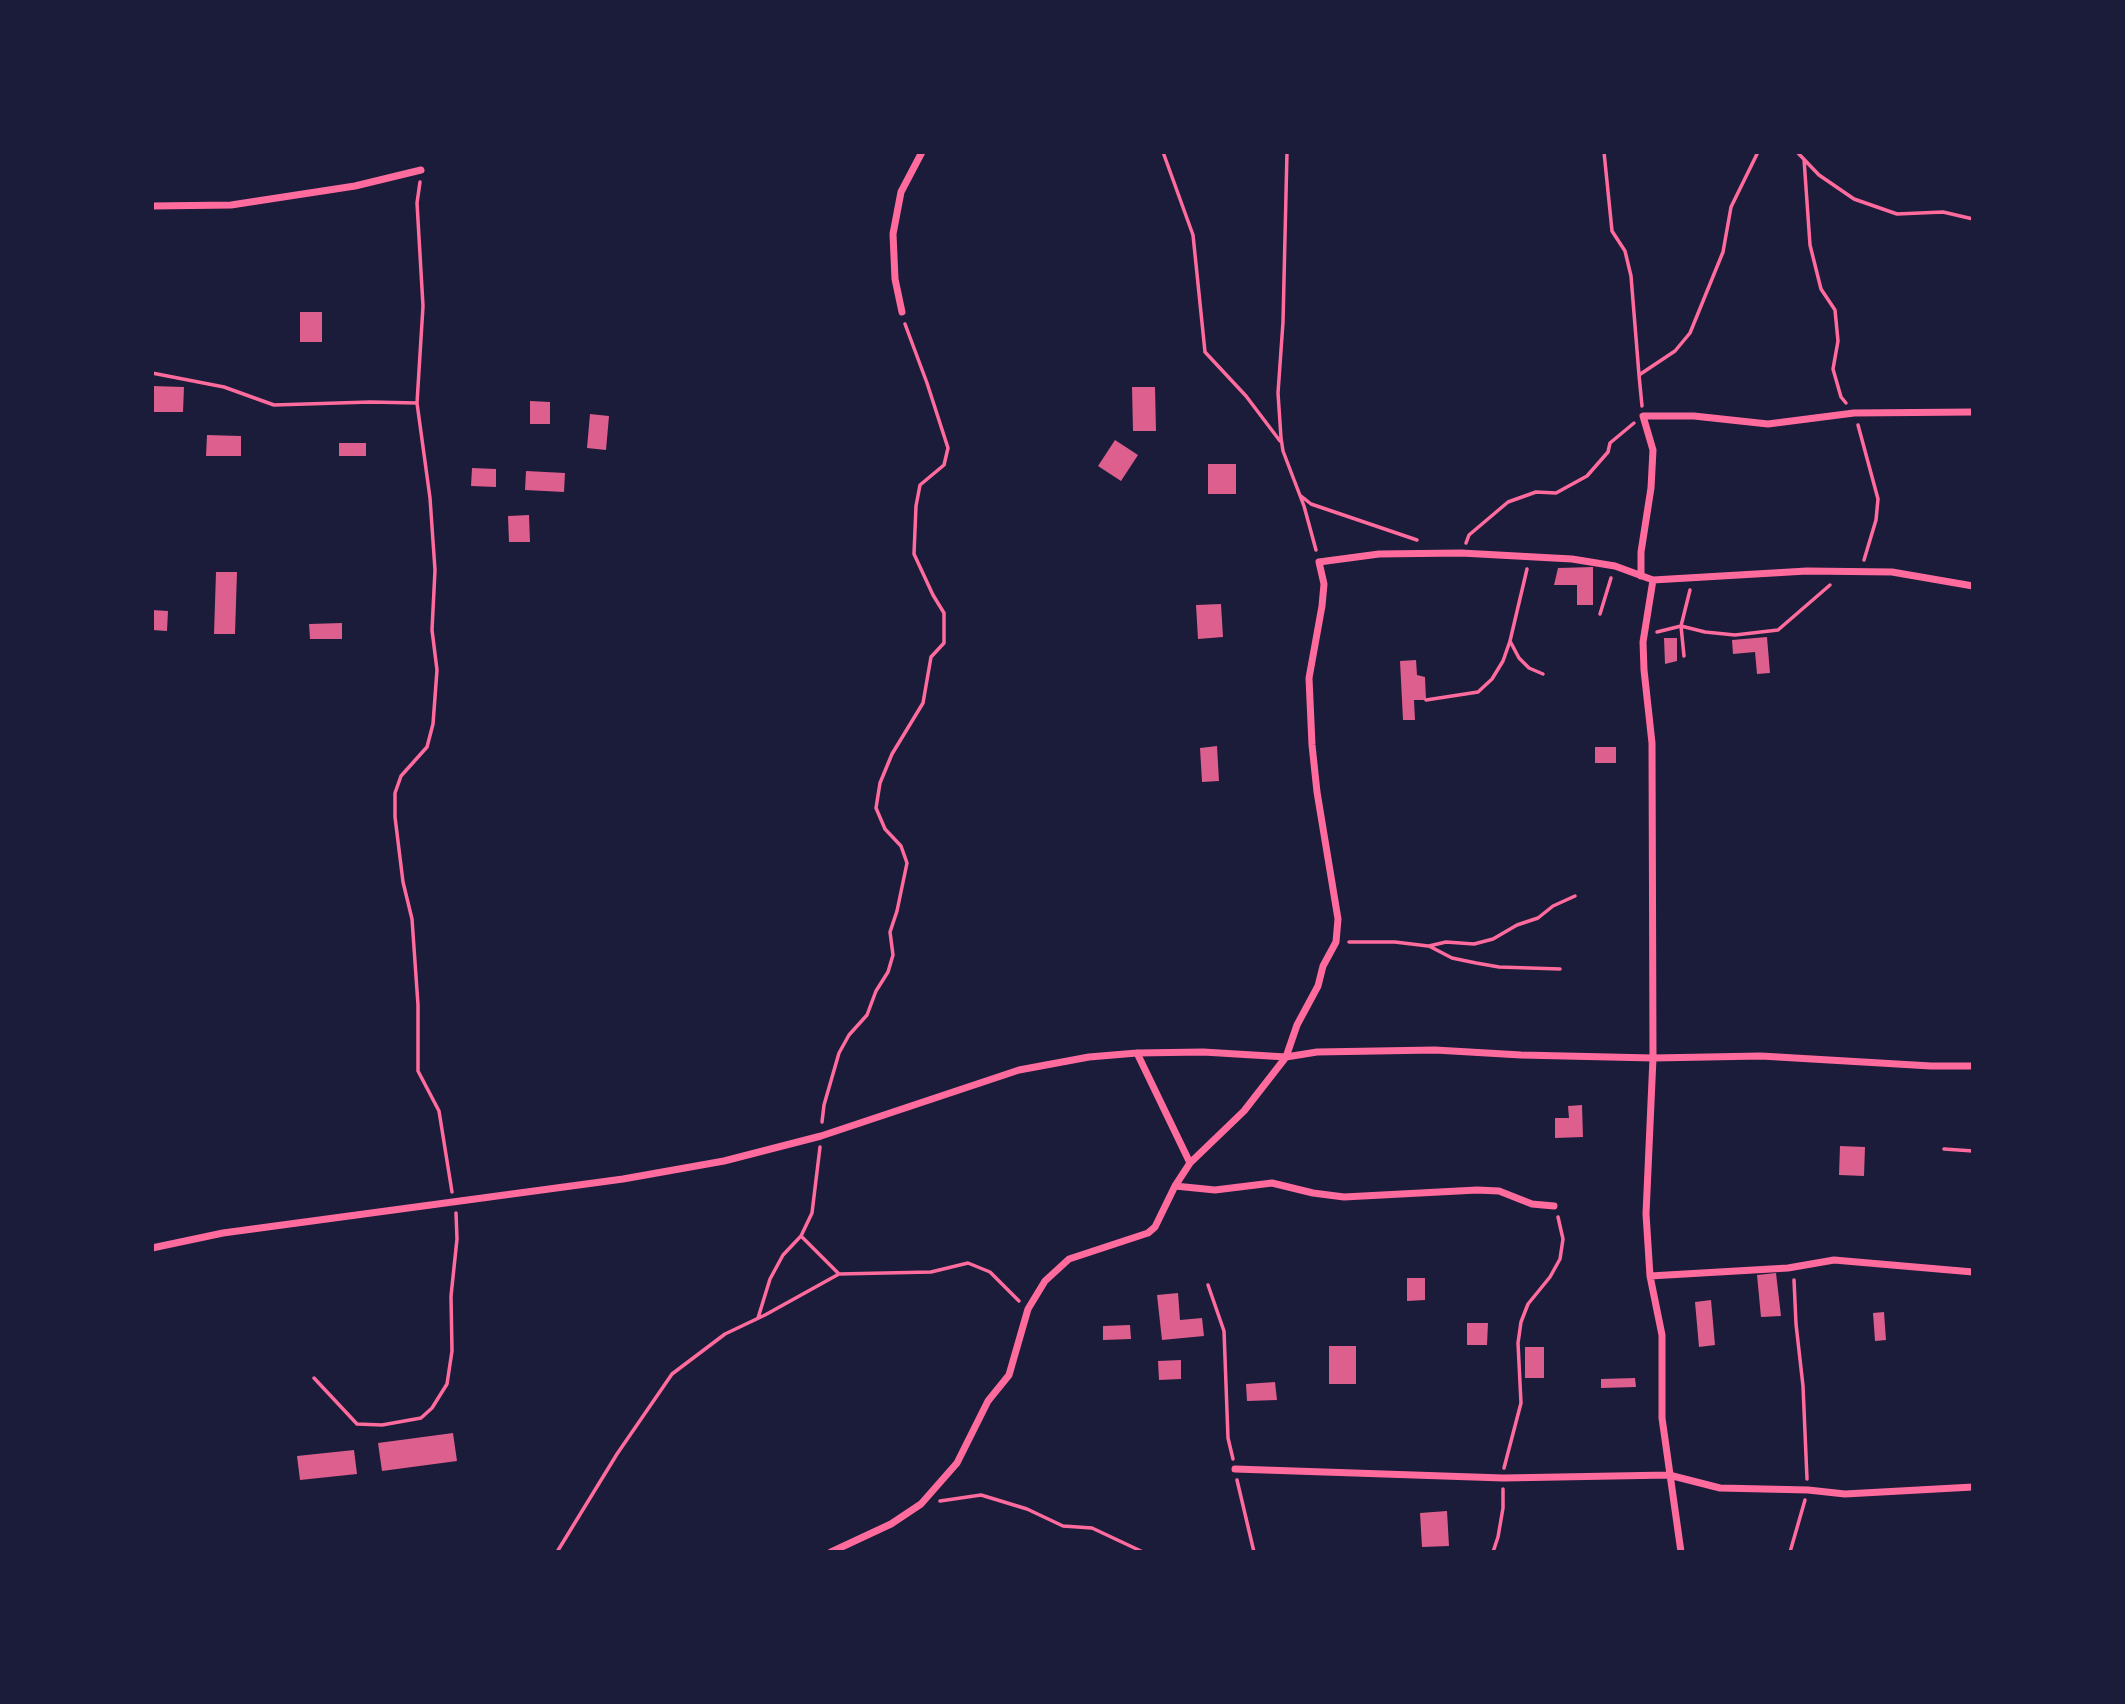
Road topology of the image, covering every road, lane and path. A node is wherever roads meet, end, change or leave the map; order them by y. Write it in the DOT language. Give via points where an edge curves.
graph roads {
  1 [pos="922,152"];
  2 [pos="1163,152"];
  3 [pos="1287,152"];
  4 [pos="1604,152"];
  5 [pos="1758,152"];
  6 [pos="1797,152"];
  7 [pos="1804,159"];
  8 [pos="421,170"];
  9 [pos="152,206"];
  10 [pos="1973,219"];
  11 [pos="902,313"];
  12 [pos="152,373"];
  13 [pos="417,403"];
  14 [pos="1973,412"];
  15 [pos="1854,413"];
  16 [pos="1643,416"];
  17 [pos="1282,443"];
  18 [pos="1299,494"];
  19 [pos="1417,540"];
  20 [pos="1461,553"];
  21 [pos="1529,556"];
  22 [pos="1319,562"];
  23 [pos="1615,566"];
  24 [pos="1860,573"];
  25 [pos="1641,576"];
  26 [pos="1703,576"];
  27 [pos="1653,580"];
  28 [pos="1837,582"];
  29 [pos="1973,586"];
  30 [pos="1600,614"];
  31 [pos="1681,626"];
  32 [pos="1644,635"];
  33 [pos="1510,641"];
  34 [pos="1684,656"];
  35 [pos="1543,674"];
  36 [pos="1426,700"];
  37 [pos="1575,896"];
  38 [pos="1336,942"];
  39 [pos="1429,946"];
  40 [pos="1560,969"];
  41 [pos="1137,1053"];
  42 [pos="1286,1057"];
  43 [pos="1653,1058"];
  44 [pos="1973,1066"];
  45 [pos="821,1136"];
  46 [pos="1944,1149"];
  47 [pos="1973,1151"];
  48 [pos="1190,1163"];
  49 [pos="1175,1186"];
  50 [pos="455,1202"];
  51 [pos="1554,1206"];
  52 [pos="801,1236"];
  53 [pos="152,1248"];
  54 [pos="1787,1268"];
  55 [pos="1973,1272"];
  56 [pos="839,1274"];
  57 [pos="1650,1276"];
  58 [pos="1208,1285"];
  59 [pos="1028,1309"];
  60 [pos="758,1318"];
  61 [pos="314,1378"];
  62 [pos="1235,1469"];
  63 [pos="1670,1475"];
  64 [pos="1503,1478"];
  65 [pos="1973,1487"];
  66 [pos="1808,1490"];
  67 [pos="920,1504"];
  68 [pos="557,1552"];
  69 [pos="831,1552"];
  70 [pos="1143,1552"];
  71 [pos="1254,1552"];
  72 [pos="1493,1552"];
  73 [pos="1681,1552"];
  74 [pos="1790,1552"];
  1 -- 11 [label="street" via="901,192 893,234"];
  2 -- 17 [label="path" via="1193,235 1205,352"];
  3 -- 17 [label="path" via="1278,393"];
  4 -- 16 [label="path" via="1612,232 1625,251 1631,276"];
  5 -- 16 [label="path" via="1731,207 1723,252 1690,333 1675,351 1639,375"];
  6 -- 7 [label="path"];
  7 -- 10 [label="path" via="1854,199 1897,214 1943,212"];
  7 -- 15 [label="path" via="1815,271 1835,310 1838,341 1833,369 1841,397"];
  8 -- 9 [label="street" via="355,186 231,205"];
  8 -- 13 [label="path" via="417,203 423,306"];
  11 -- 45 [label="path" via="948,448 944,465 920,485 914,554 944,613 944,643 932,657 923,703 880,783 876,808 907,863 890,932 893,956 867,1014 839,1053 824,1105"];
  12 -- 13 [label="path" via="224,387 274,405"];
  13 -- 50 [label="path" via="430,498 437,670 427,747 401,776 395,817 412,919 418,1071 439,1111"];
  14 -- 15 [label="street"];
  15 -- 16 [label="street" via="1768,424"];
  15 -- 24 [label="path" via="1878,499"];
  16 -- 20 [label="path" via="1610,443 1608,452 1587,476 1556,493 1536,492 1508,502 1469,535"];
  16 -- 25 [label="street" via="1653,450"];
  17 -- 18 [label="path"];
  18 -- 19 [label="path" via="1311,504"];
  18 -- 22 [label="path"];
  20 -- 21 [label="street"];
  20 -- 22 [label="street" via="1379,554"];
  21 -- 23 [label="street"];
  21 -- 33 [label="path"];
  22 -- 38 [label="street" via="1324,584 1309,678 1311,732 1338,919"];
  23 -- 25 [label="street"];
  23 -- 30 [label="path"];
  24 -- 26 [label="street"];
  24 -- 29 [label="street" via="1892,572"];
  25 -- 27 [label="street"];
  26 -- 27 [label="street"];
  26 -- 31 [label="path" via="1690,587"];
  27 -- 32 [label="street"];
  28 -- 31 [label="path" via="1778,630 1735,635"];
  31 -- 32 [label="path"];
  31 -- 34 [label="path"];
  32 -- 43 [label="street" via="1651,743"];
  33 -- 35 [label="path" via="1519,658"];
  33 -- 36 [label="path" via="1492,679 1478,692"];
  37 -- 39 [label="path" via="1493,939"];
  38 -- 39 [label="path"];
  38 -- 42 [label="street"];
  39 -- 40 [label="path" via="1476,963"];
  41 -- 42 [label="street"];
  41 -- 45 [label="street" via="1019,1070"];
  41 -- 48 [label="street"];
  42 -- 43 [label="street" via="1317,1052 1435,1050"];
  42 -- 48 [label="street" via="1244,1111"];
  43 -- 44 [label="street" via="1761,1056"];
  43 -- 57 [label="street" via="1646,1213"];
  45 -- 50 [label="street" via="623,1179"];
  45 -- 52 [label="path" via="812,1213"];
  46 -- 47 [label="path"];
  48 -- 49 [label="street"];
  49 -- 51 [label="street" via="1215,1190 1272,1183 1313,1194 1344,1196 1477,1189"];
  49 -- 59 [label="street" via="1148,1233 1069,1259 1045,1281"];
  50 -- 53 [label="street" via="223,1233"];
  50 -- 61 [label="path" via="452,1350 447,1384 432,1408 421,1418 358,1424"];
  51 -- 64 [label="path" via="1562,1231 1560,1259 1528,1304 1521,1322 1521,1403"];
  52 -- 56 [label="path"];
  52 -- 60 [label="path" via="770,1279"];
  54 -- 55 [label="street" via="1834,1260"];
  54 -- 57 [label="street"];
  54 -- 66 [label="path" via="1794,1276"];
  56 -- 59 [label="path" via="931,1272 968,1263 990,1272"];
  56 -- 60 [label="path"];
  57 -- 63 [label="street" via="1662,1335 1662,1418"];
  58 -- 62 [label="path" via="1224,1331 1228,1438"];
  59 -- 67 [label="street" via="1009,1376 988,1401 957,1463"];
  60 -- 68 [label="path" via="725,1334 672,1374"];
  62 -- 64 [label="street"];
  62 -- 71 [label="path"];
  63 -- 64 [label="street"];
  63 -- 66 [label="street" via="1720,1488"];
  63 -- 73 [label="street"];
  64 -- 72 [label="path" via="1503,1508"];
  65 -- 66 [label="street" via="1845,1494"];
  66 -- 74 [label="path"];
  67 -- 69 [label="street" via="891,1524"];
  67 -- 70 [label="path" via="981,1495 1027,1508 1063,1526 1092,1528"];
}
